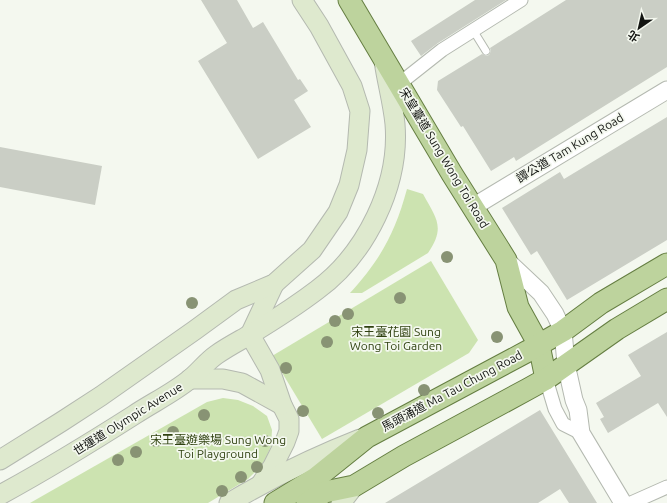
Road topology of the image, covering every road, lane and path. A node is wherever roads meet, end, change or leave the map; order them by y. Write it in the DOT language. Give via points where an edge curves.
graph roads {
  1 [pos="302,0"];
  2 [pos="349,0"];
  3 [pos="521,0"];
  4 [pos="473,30"];
  5 [pos="486,51"];
  6 [pos="383,55"];
  7 [pos="399,84"];
  8 [pos="667,91"];
  9 [pos="473,207"];
  10 [pos="506,260"];
  11 [pos="667,264"];
  12 [pos="274,284"];
  13 [pos="667,299"];
  14 [pos="563,331"];
  15 [pos="250,335"];
  16 [pos="539,345"];
  17 [pos="566,364"];
  18 [pos="190,379"];
  19 [pos="546,379"];
  20 [pos="282,405"];
  21 [pos="581,433"];
  22 [pos="367,437"];
  23 [pos="0,460"];
  24 [pos="261,484"];
  25 [pos="354,486"];
  26 [pos="667,487"];
  27 [pos="0,495"];
  28 [pos="229,503"];
  29 [pos="275,503"];
  30 [pos="307,503"];
  31 [pos="341,503"];
  32 [pos="623,503"];
  33 [pos="631,503"];
  1 -- 12 [label="main road" via="352,86 360,111 357,150 349,185 338,212 312,250"];
  2 -- 6 [label="main road, 宋皇臺道 Sung Wong Toi Road"];
  3 -- 4 [label="street"];
  4 -- 5 [label="lane"];
  4 -- 7 [label="street" via="442,50"];
  6 -- 7 [label="main road, 宋皇臺道 Sung Wong Toi Road"];
  6 -- 15 [label="main road, 宋皇臺道 Sung Wong Toi Road" via="395,124 395,144 392,165 376,217 365,239 337,273 319,289"];
  7 -- 9 [label="main road, 宋皇臺道 Sung Wong Toi Road"];
  8 -- 9 [label="street, 譚公道 Tam Kung Road"];
  9 -- 10 [label="main road, 宋皇臺道 Sung Wong Toi Road"];
  10 -- 14 [label="street, 宋皇臺道 Sung Wong Toi Road" via="541,293"];
  10 -- 16 [label="main road, 宋皇臺道 Sung Wong Toi Road" via="518,307"];
  11 -- 14 [label="main road, 馬頭涌道 Ma Tau Chung Road" via="601,303"];
  12 -- 15 [label="main road"];
  12 -- 23 [label="main road" via="236,300 88,404"];
  13 -- 17 [label="main road"];
  14 -- 16 [label="main road, 馬頭涌道 Ma Tau Chung Road"];
  14 -- 17 [label="street, 宋皇臺道 Sung Wong Toi Road"];
  15 -- 18 [label="main road, 世運道 Olympic Avenue" via="213,357"];
  15 -- 20 [label="main road" via="270,370"];
  16 -- 19 [label="main road, 宋皇臺道 Sung Wong Toi Road"];
  16 -- 22 [label="main road, 馬頭涌道 Ma Tau Chung Road"];
  17 -- 19 [label="main road"];
  17 -- 21 [label="street, 宋皇臺道 Sung Wong Toi Road"];
  18 -- 20 [label="main road" via="223,379 242,383"];
  18 -- 27 [label="main road, 世運道 Olympic Avenue" via="76,452"];
  19 -- 21 [label="street" via="555,409 563,424"];
  19 -- 25 [label="main road"];
  20 -- 24 [label="main road" via="289,419 289,431 279,455"];
  21 -- 32 [label="street"];
  22 -- 24 [label="main road, 馬頭涌道 Ma Tau Chung Road"];
  22 -- 29 [label="main road" via="316,478"];
  24 -- 28 [label="main road, 馬頭涌道 Ma Tau Chung Road"];
  25 -- 30 [label="main road" via="324,492"];
  25 -- 31 [label="main road"];
  26 -- 33 [label="street"];
}
